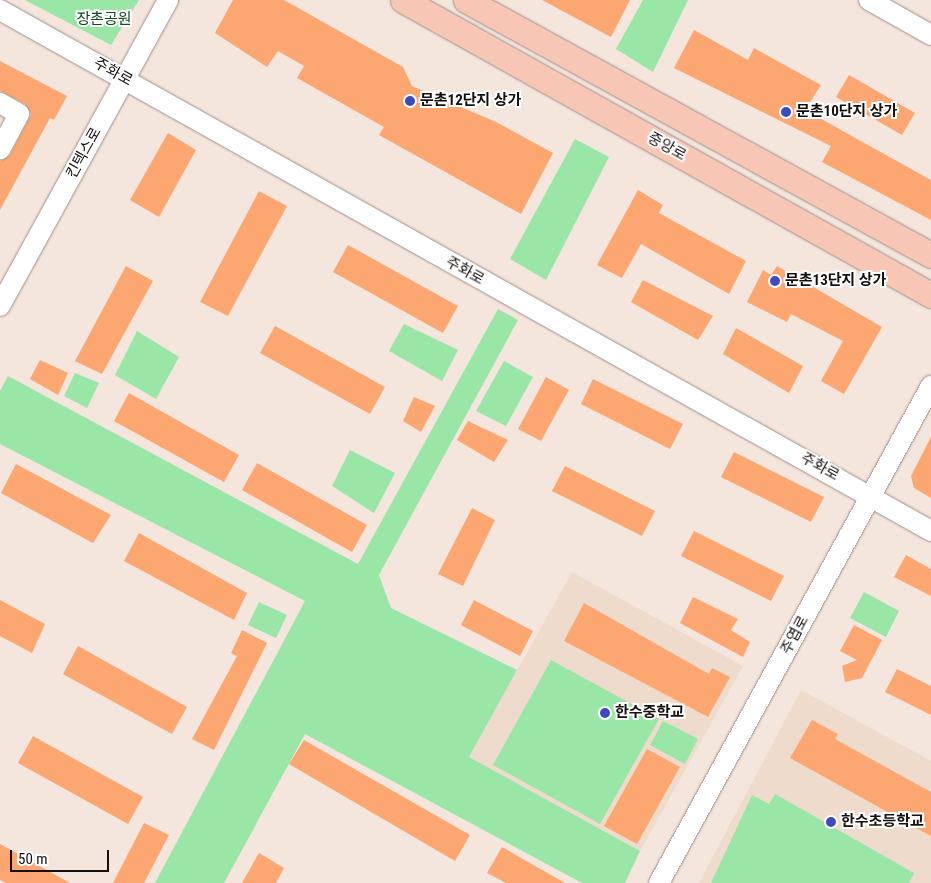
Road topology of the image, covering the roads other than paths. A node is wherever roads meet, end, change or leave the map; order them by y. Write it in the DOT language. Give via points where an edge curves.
graph roads {
  1 [pos="168,0"];
  2 [pos="403,0"];
  3 [pos="466,0"];
  4 [pos="869,0"];
  5 [pos="0,10"];
  6 [pos="931,35"];
  7 [pos="125,77"];
  8 [pos="0,103"];
  9 [pos="0,149"];
  10 [pos="931,255"];
  11 [pos="931,295"];
  12 [pos="0,306"];
  13 [pos="931,386"];
  14 [pos="871,495"];
  15 [pos="931,530"];
  16 [pos="659,883"];
  1 -- 7 [label="street, 킨텍스로"];
  2 -- 11 [label="main road, 중앙로"];
  3 -- 10 [label="main road"];
  4 -- 6 [label="street"];
  5 -- 7 [label="street, 주화로"];
  7 -- 12 [label="street, 킨텍스로"];
  7 -- 14 [label="street, 주화로" via="487,284"];
  8 -- 9 [label="street" via="19,114"];
  13 -- 14 [label="street, 주엽로"];
  14 -- 15 [label="street, 주화로"];
  14 -- 16 [label="street, 주엽로"];
}
